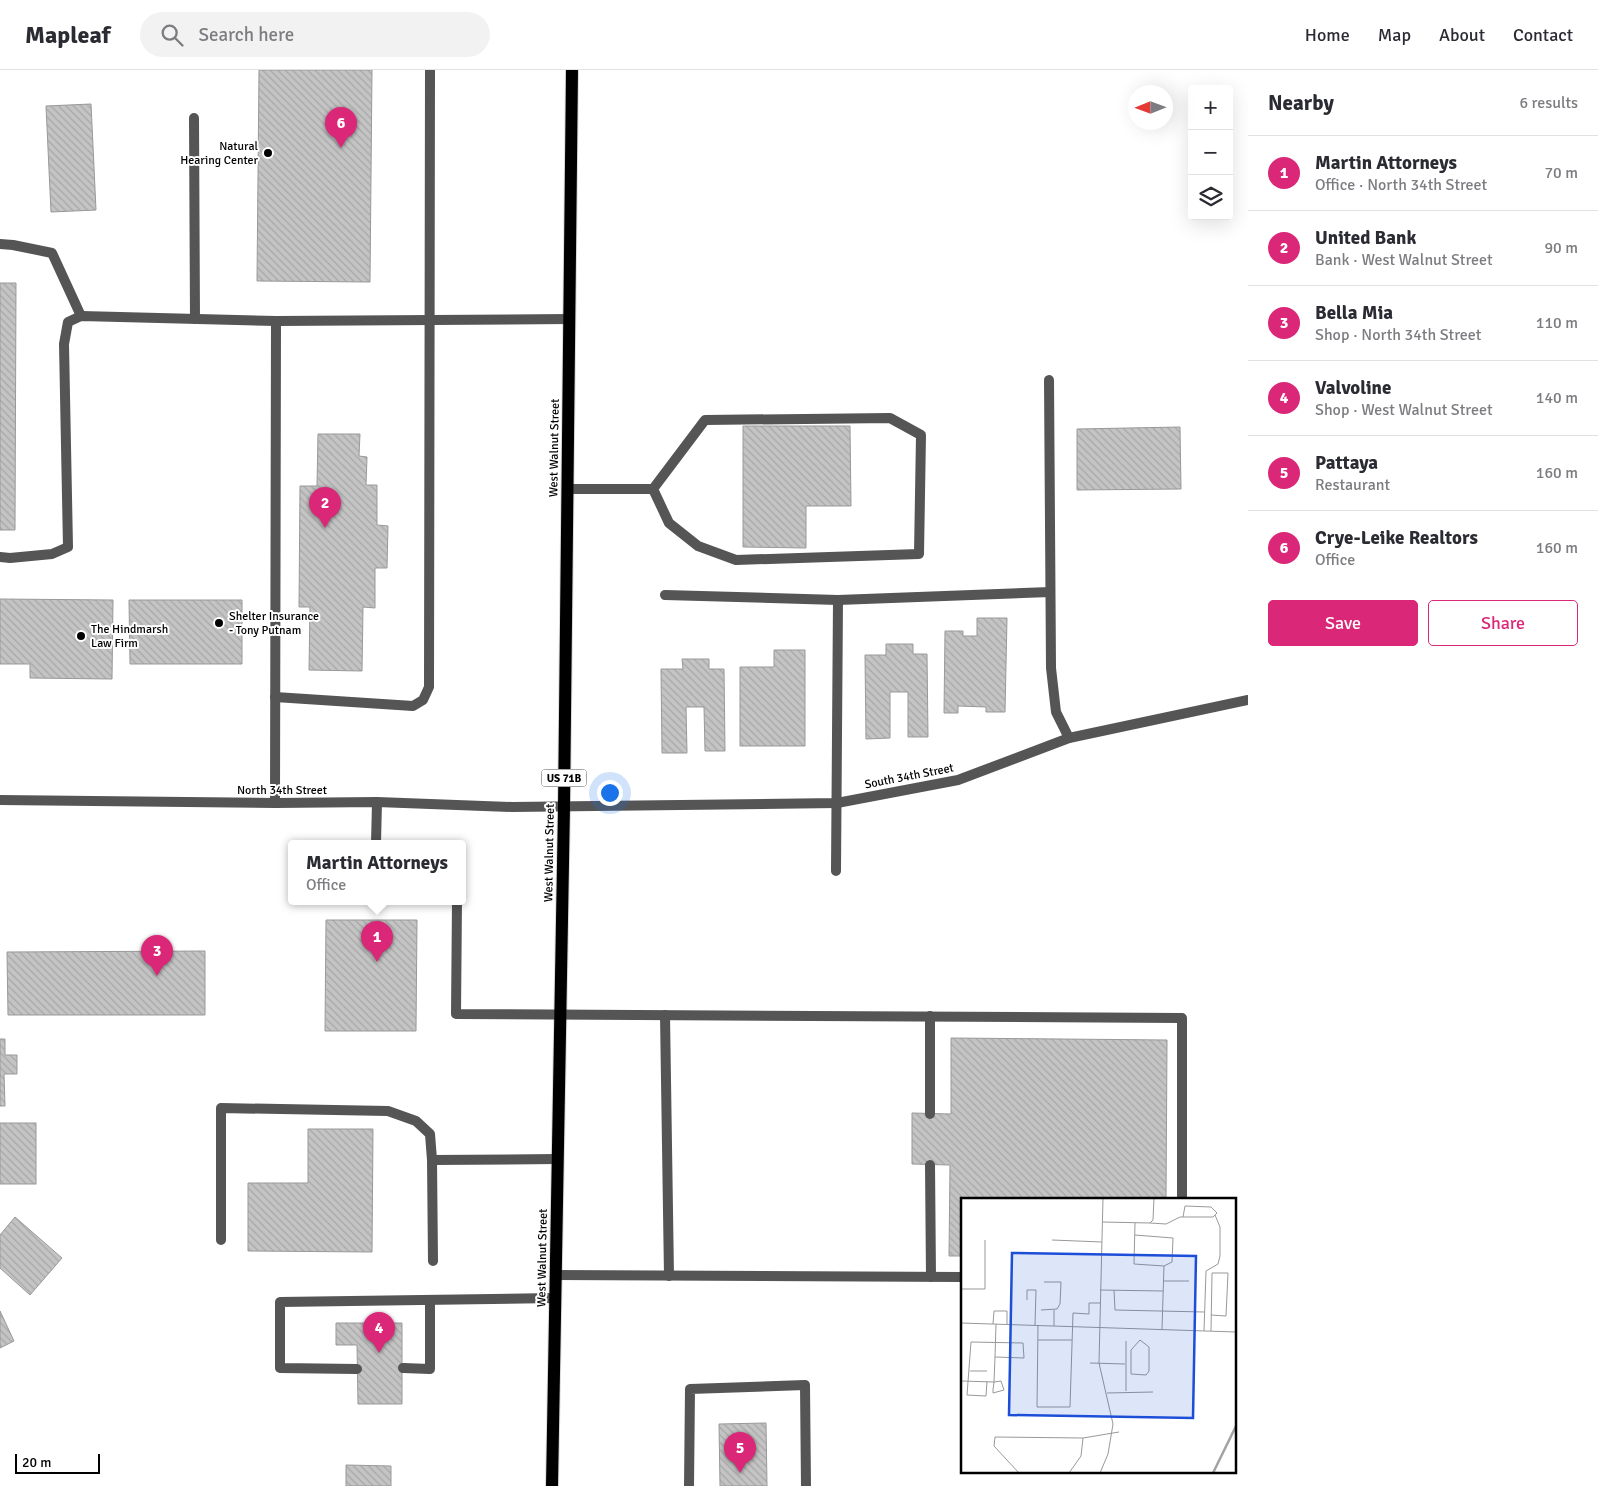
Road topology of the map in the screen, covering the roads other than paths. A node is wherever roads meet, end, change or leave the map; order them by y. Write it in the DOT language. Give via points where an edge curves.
graph roads {
  1 [pos="430,70"];
  2 [pos="572,70"];
  3 [pos="194,118"];
  4 [pos="0,244"];
  5 [pos="81,316"];
  6 [pos="195,319"];
  7 [pos="570,319"];
  8 [pos="428,320"];
  9 [pos="276,321"];
  10 [pos="1049,380"];
  11 [pos="568,489"];
  12 [pos="653,489"];
  13 [pos="0,557"];
  14 [pos="1050,592"];
  15 [pos="665,595"];
  16 [pos="838,600"];
  17 [pos="275,697"];
  18 [pos="1248,700"];
  19 [pos="1069,738"];
  20 [pos="0,800"];
  21 [pos="377,802"];
  22 [pos="836,802"];
  23 [pos="274,803"];
  24 [pos="564,806"];
  25 [pos="376,840"];
  26 [pos="836,871"];
  27 [pos="457,905"];
  28 [pos="559,1014"];
  29 [pos="665,1015"];
  30 [pos="930,1016"];
  31 [pos="930,1114"];
  32 [pos="557,1158"];
  33 [pos="432,1160"];
  34 [pos="930,1165"];
  35 [pos="1182,1198"];
  36 [pos="222,1240"];
  37 [pos="433,1261"];
  38 [pos="555,1276"];
  39 [pos="669,1276"];
  40 [pos="931,1277"];
  41 [pos="961,1277"];
  42 [pos="555,1298"];
  43 [pos="430,1300"];
  44 [pos="402,1368"];
  45 [pos="357,1369"];
  46 [pos="552,1486"];
  47 [pos="689,1486"];
  48 [pos="806,1486"];
  1 -- 8 [label="street"];
  2 -- 7 [label="main road, West Walnut Street / US 71B"];
  3 -- 6 [label="street"];
  4 -- 5 [label="street" via="52,253"];
  5 -- 6 [label="street"];
  5 -- 13 [label="street" via="68,322 64,344 68,547 52,554"];
  6 -- 9 [label="street"];
  7 -- 8 [label="street"];
  7 -- 11 [label="main road, West Walnut Street / US 71B"];
  8 -- 9 [label="street"];
  8 -- 17 [label="street" via="429,687 423,700 413,706"];
  9 -- 17 [label="street"];
  10 -- 14 [label="street"];
  11 -- 12 [label="street"];
  11 -- 24 [label="main road, West Walnut Street / US 71B"];
  12 -- 12 [label="street" via="669,523 698,546 736,560 919,554 921,436 890,418 705,420"];
  14 -- 16 [label="street"];
  14 -- 19 [label="street" via="1051,668 1056,712"];
  15 -- 16 [label="street"];
  16 -- 22 [label="street"];
  17 -- 23 [label="street"];
  18 -- 19 [label="street, South 34th Street"];
  19 -- 22 [label="street, South 34th Street" via="958,780"];
  20 -- 23 [label="street, North 34th Street"];
  21 -- 23 [label="street, North 34th Street"];
  21 -- 24 [label="street, North 34th Street" via="512,808"];
  21 -- 25 [label="street"];
  22 -- 24 [label="street, South 34th Street"];
  22 -- 26 [label="street"];
  24 -- 28 [label="main road, West Walnut Street / US 71B"];
  27 -- 28 [label="street" via="456,1014"];
  28 -- 29 [label="street"];
  28 -- 32 [label="main road, West Walnut Street / US 71B"];
  29 -- 30 [label="street"];
  29 -- 39 [label="street"];
  30 -- 31 [label="street"];
  30 -- 35 [label="street" via="1182,1018"];
  32 -- 33 [label="street"];
  32 -- 38 [label="main road, West Walnut Street / US 71B"];
  33 -- 36 [label="street" via="430,1134 416,1121 388,1111 221,1108"];
  33 -- 37 [label="street"];
  34 -- 40 [label="street"];
  38 -- 39 [label="street"];
  38 -- 42 [label="main road, West Walnut Street / US 71B"];
  39 -- 40 [label="street"];
  40 -- 41 [label="street"];
  42 -- 43 [label="street"];
  42 -- 46 [label="main road, West Walnut Street / US 71B"];
  43 -- 44 [label="street" via="430,1369"];
  43 -- 45 [label="street" via="280,1302 280,1368"];
  47 -- 48 [label="street" via="690,1388 805,1385"];
}
